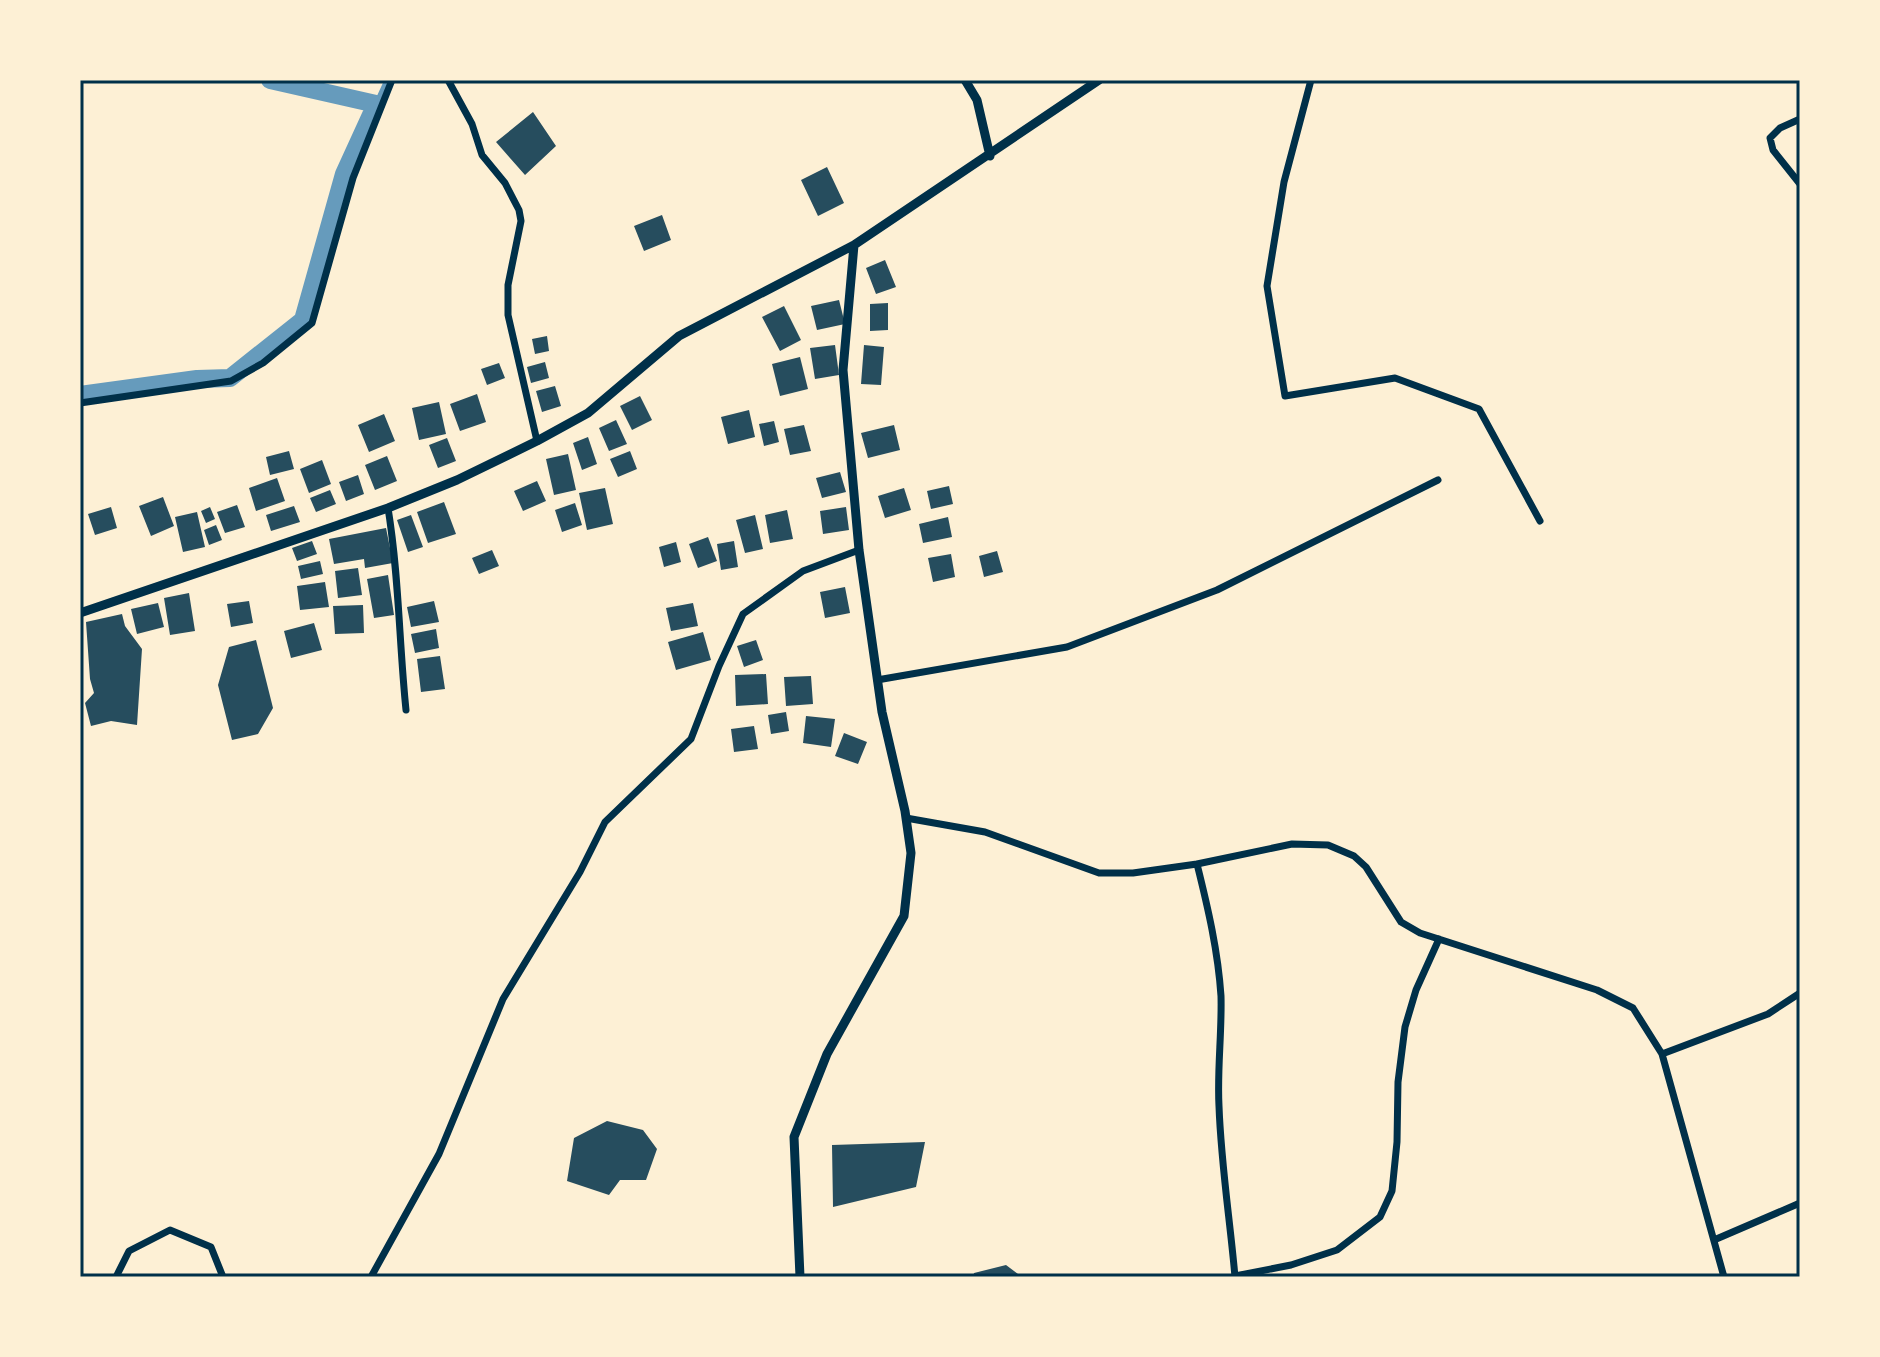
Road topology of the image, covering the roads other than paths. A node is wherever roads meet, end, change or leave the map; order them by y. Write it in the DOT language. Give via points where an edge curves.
graph roads {
  1 [pos="392,80"];
  2 [pos="448,80"];
  3 [pos="965,80"];
  4 [pos="1099,80"];
  5 [pos="1311,80"];
  6 [pos="1800,119"];
  7 [pos="990,156"];
  8 [pos="1800,184"];
  9 [pos="854,245"];
  10 [pos="80,403"];
  11 [pos="537,441"];
  12 [pos="1438,480"];
  13 [pos="388,508"];
  14 [pos="1540,521"];
  15 [pos="859,550"];
  16 [pos="80,613"];
  17 [pos="877,680"];
  18 [pos="406,710"];
  19 [pos="906,818"];
  20 [pos="1197,864"];
  21 [pos="1439,939"];
  22 [pos="1800,993"];
  23 [pos="1662,1054"];
  24 [pos="1800,1203"];
  25 [pos="1714,1240"];
  26 [pos="116,1277"];
  27 [pos="223,1277"];
  28 [pos="371,1277"];
  29 [pos="800,1277"];
  30 [pos="1235,1277"];
  31 [pos="1724,1277"];
  1 -- 10 [label="street" via="353,178 312,323 231,381"];
  2 -- 11 [label="street" via="482,155 519,210 508,315"];
  3 -- 7 [label="street" via="977,100"];
  4 -- 7 [label="street"];
  5 -- 14 [label="street" via="1284,182 1267,286 1285,396 1395,378 1479,409"];
  6 -- 8 [label="street" via="1770,138 1773,150"];
  7 -- 9 [label="street"];
  9 -- 11 [label="street" via="679,336 588,413"];
  9 -- 15 [label="street" via="843,370"];
  11 -- 13 [label="street"];
  12 -- 17 [label="street" via="1217,590 1067,647"];
  13 -- 16 [label="street"];
  13 -- 18 [label="street"];
  15 -- 17 [label="street"];
  15 -- 28 [label="street" via="803,571 743,614 691,739 605,822 503,999 439,1154"];
  17 -- 19 [label="street"];
  19 -- 20 [label="street" via="985,832 1099,873"];
  19 -- 29 [label="street" via="911,853 904,916 827,1054 794,1137"];
  20 -- 21 [label="street" via="1292,844 1328,845 1366,867 1401,922"];
  20 -- 30 [label="street" via="1213,928 1220,995 1218,1102"];
  21 -- 23 [label="street" via="1597,990 1633,1008"];
  21 -- 30 [label="street" via="1405,1027 1392,1191 1380,1217 1337,1250"];
  22 -- 23 [label="street" via="1768,1014"];
  23 -- 25 [label="street"];
  24 -- 25 [label="street"];
  25 -- 31 [label="street"];
  26 -- 27 [label="street" via="129,1251 170,1230 211,1247"];
}
